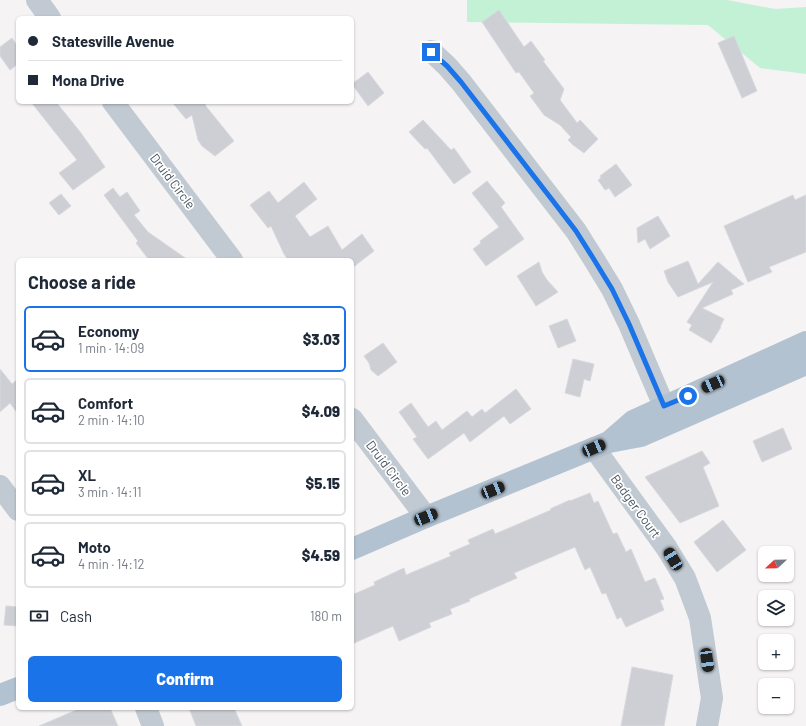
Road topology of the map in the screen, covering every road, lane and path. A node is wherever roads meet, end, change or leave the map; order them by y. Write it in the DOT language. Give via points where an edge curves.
graph roads {
  1 [pos="37,0"];
  2 [pos="49,16"];
  3 [pos="431,52"];
  4 [pos="115,104"];
  5 [pos="230,258"];
  6 [pos="806,342"];
  7 [pos="806,364"];
  8 [pos="664,406"];
  9 [pos="354,422"];
  10 [pos="602,445"];
  11 [pos="0,486"];
  12 [pos="16,507"];
  13 [pos="426,517"];
  14 [pos="354,548"];
  15 [pos="16,689"];
  16 [pos="0,695"];
  17 [pos="147,710"];
  18 [pos="153,726"];
  19 [pos="707,726"];
  1 -- 2 [label="street"];
  3 -- 8 [label="street" via="461,82 579,236 612,289"];
  4 -- 5 [label="street, Druid Circle"];
  6 -- 8 [label="main road"];
  7 -- 10 [label="main road" via="641,436"];
  8 -- 10 [label="main road" via="633,421"];
  9 -- 13 [label="street, Druid Circle"];
  10 -- 13 [label="main road"];
  10 -- 19 [label="street, Badger Court" via="685,578 700,618 712,698"];
  11 -- 12 [label="street"];
  13 -- 14 [label="main road"];
  15 -- 16 [label="main road"];
  17 -- 18 [label="street"];
}
